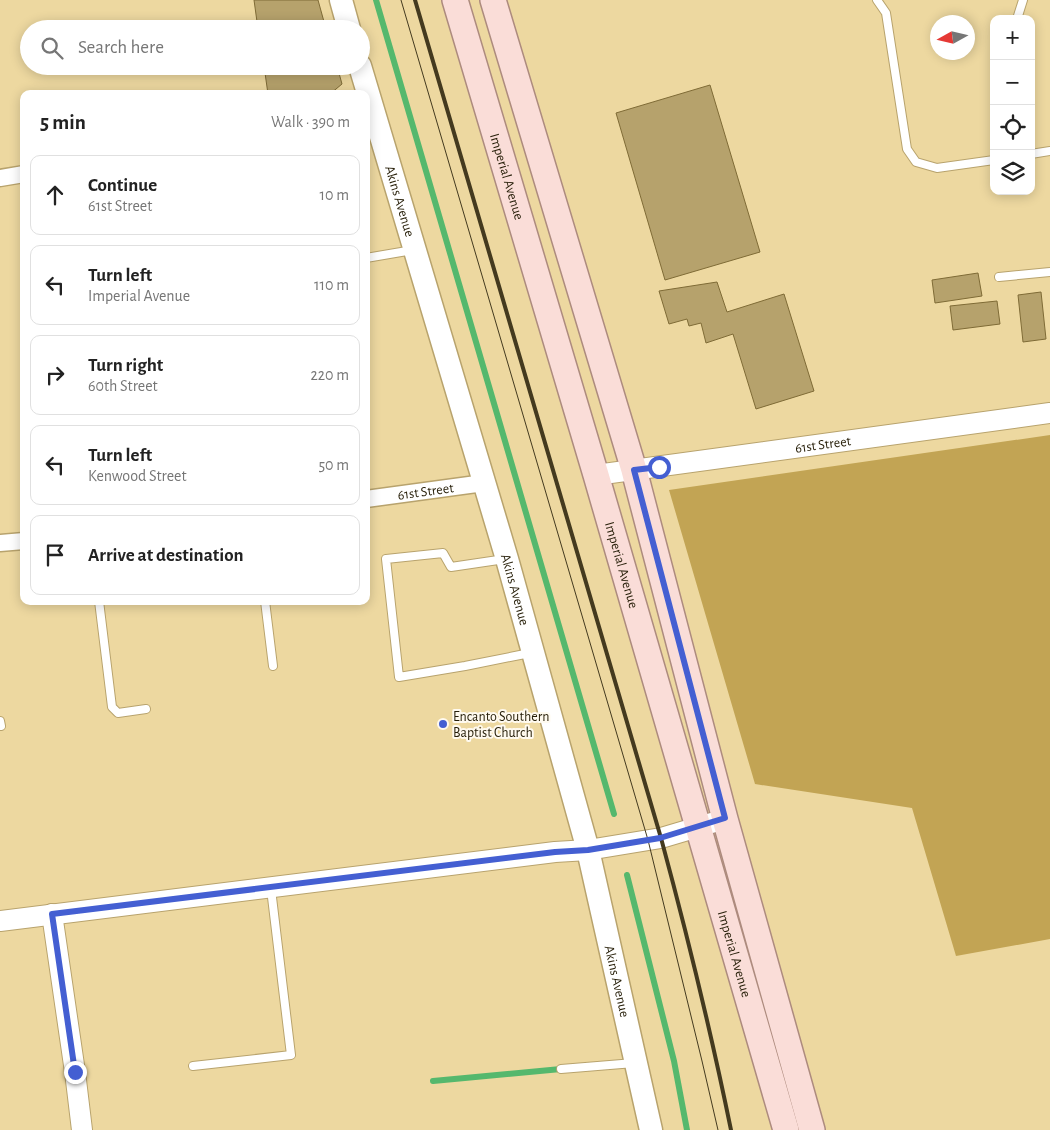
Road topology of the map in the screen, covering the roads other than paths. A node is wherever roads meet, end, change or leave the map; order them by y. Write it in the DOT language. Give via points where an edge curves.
graph roads {
  1 [pos="341,0"];
  2 [pos="455,0"];
  3 [pos="492,0"];
  4 [pos="877,0"];
  5 [pos="1023,0"];
  6 [pos="1018,15"];
  7 [pos="347,20"];
  8 [pos="362,75"];
  9 [pos="365,90"];
  10 [pos="371,122"];
  11 [pos="1050,151"];
  12 [pos="1035,153"];
  13 [pos="990,161"];
  14 [pos="20,175"];
  15 [pos="0,178"];
  16 [pos="415,250"];
  17 [pos="370,257"];
  18 [pos="1050,272"];
  19 [pos="999,277"];
  20 [pos="1050,413"];
  21 [pos="634,470"];
  22 [pos="596,475"];
  23 [pos="484,483"];
  24 [pos="370,498"];
  25 [pos="20,541"];
  26 [pos="0,543"];
  27 [pos="507,559"];
  28 [pos="99,605"];
  29 [pos="265,605"];
  30 [pos="534,653"];
  31 [pos="272,666"];
  32 [pos="146,708"];
  33 [pos="725,818"];
  34 [pos="698,827"];
  35 [pos="588,850"];
  36 [pos="271,887"];
  37 [pos="52,914"];
  38 [pos="0,921"];
  39 [pos="636,1062"];
  40 [pos="193,1066"];
  41 [pos="561,1069"];
  42 [pos="649,1124"];
  43 [pos="82,1130"];
  44 [pos="786,1130"];
  45 [pos="812,1130"];
  1 -- 7 [label="main road"];
  2 -- 22 [label="main road, Imperial Avenue"];
  3 -- 21 [label="main road, Imperial Avenue"];
  4 -- 13 [label="lane" via="886,13 907,150 916,162 936,168"];
  5 -- 6 [label="lane"];
  8 -- 9 [label="main road, Akins Avenue"];
  10 -- 16 [label="main road, Akins Avenue"];
  11 -- 12 [label="lane"];
  14 -- 15 [label="street"];
  16 -- 17 [label="lane"];
  16 -- 23 [label="main road, Akins Avenue"];
  18 -- 19 [label="lane"];
  20 -- 21 [label="street, 61st Street"];
  21 -- 22 [label="street, 61st Street"];
  21 -- 33 [label="main road, Imperial Avenue"];
  22 -- 34 [label="main road, Imperial Avenue"];
  23 -- 24 [label="street, 61st Street"];
  23 -- 27 [label="main road, Akins Avenue"];
  25 -- 26 [label="street"];
  27 -- 30 [label="main road, Akins Avenue"];
  27 -- 30 [label="lane" via="451,567 442,553 386,559 399,677"];
  28 -- 32 [label="lane" via="112,707 118,713"];
  29 -- 31 [label="lane"];
  30 -- 35 [label="main road, Akins Avenue"];
  33 -- 34 [label="street"];
  33 -- 45 [label="main road, Imperial Avenue"];
  34 -- 35 [label="street" via="660,838"];
  34 -- 44 [label="main road, Imperial Avenue"];
  35 -- 36 [label="street"];
  35 -- 39 [label="main road, Akins Avenue"];
  36 -- 37 [label="street"];
  36 -- 40 [label="lane" via="291,1055"];
  37 -- 38 [label="street"];
  37 -- 43 [label="street"];
  39 -- 41 [label="lane"];
  39 -- 42 [label="main road, Akins Avenue"];
}
